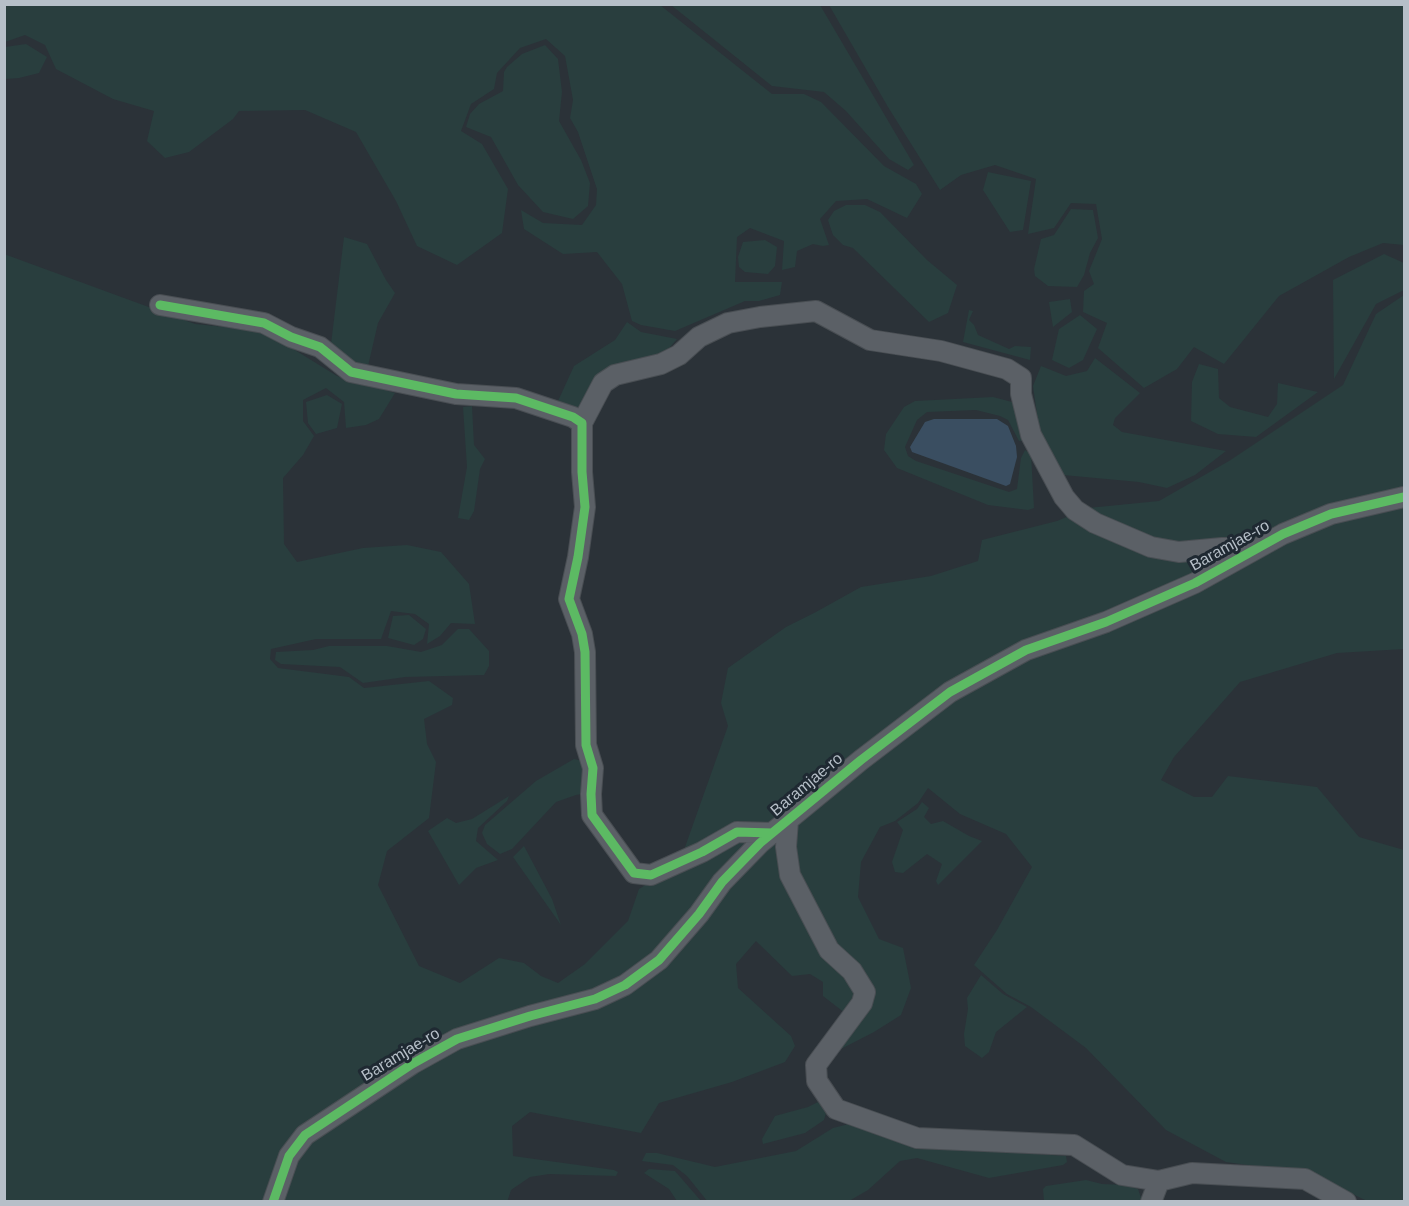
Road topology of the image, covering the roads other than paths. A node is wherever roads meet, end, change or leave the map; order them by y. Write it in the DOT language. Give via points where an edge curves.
graph roads {
  1 [pos="160,304"];
  2 [pos="582,423"];
  3 [pos="1404,497"];
  4 [pos="1243,556"];
  5 [pos="788,820"];
  6 [pos="772,833"];
  7 [pos="1159,1181"];
  8 [pos="273,1202"];
  9 [pos="1151,1202"];
  10 [pos="1346,1202"];
  1 -- 2 [label="street" via="264,323 320,347 351,372 456,394 516,398"];
  2 -- 4 [label="street" via="603,383 615,375 661,364 728,323 816,311 870,340 941,351 1007,369 1021,378 1031,435 1064,497 1095,523 1151,547 1179,552 1237,548"];
  2 -- 6 [label="street" via="585,507 569,599 585,652 586,745 593,768 592,815 634,873 651,875 737,832"];
  3 -- 4 [label="street, Baramjae-ro" via="1331,514"];
  4 -- 5 [label="street, Baramjae-ro" via="1195,583 1106,622 1026,650 950,692"];
  5 -- 6 [label="street, Baramjae-ro"];
  5 -- 7 [label="street" via="790,875 829,950 852,970 865,992 862,1003 816,1065 817,1081 836,1109 917,1138 1074,1145 1122,1175"];
  6 -- 8 [label="street, Baramjae-ro" via="722,882 659,960 625,985 595,999 458,1039 412,1064 305,1135 289,1156"];
  7 -- 9 [label="street"];
  7 -- 10 [label="street" via="1192,1173 1305,1179"];
}
